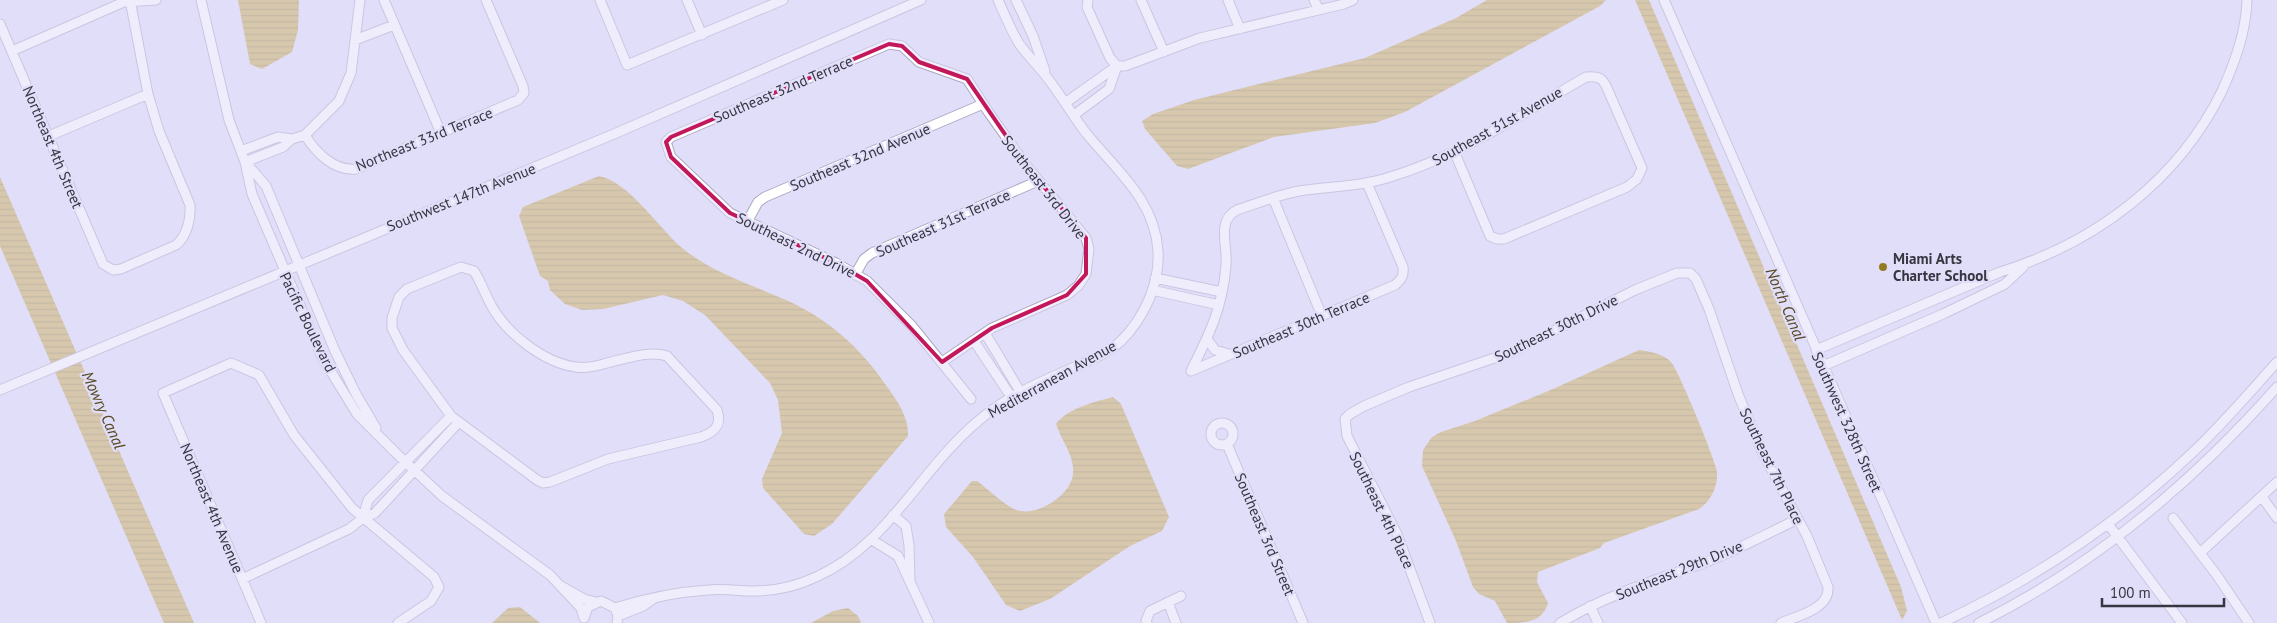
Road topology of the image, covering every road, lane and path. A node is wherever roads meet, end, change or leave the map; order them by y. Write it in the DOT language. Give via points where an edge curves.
graph roads {
  1 [pos="131,0"];
  2 [pos="156,0"];
  3 [pos="202,0"];
  4 [pos="360,0"];
  5 [pos="384,0"];
  6 [pos="486,0"];
  7 [pos="600,0"];
  8 [pos="687,0"];
  9 [pos="783,0"];
  10 [pos="921,0"];
  11 [pos="998,0"];
  12 [pos="1016,0"];
  13 [pos="1088,0"];
  14 [pos="1141,0"];
  15 [pos="1228,0"];
  16 [pos="1314,0"];
  17 [pos="1353,0"];
  18 [pos="1664,0"];
  19 [pos="2247,0"];
  20 [pos="1319,10"];
  21 [pos="0,24"];
  22 [pos="394,25"];
  23 [pos="1240,29"];
  24 [pos="702,35"];
  25 [pos="355,40"];
  26 [pos="896,44"];
  27 [pos="12,50"];
  28 [pos="1164,52"];
  29 [pos="1117,66"];
  30 [pos="1048,78"];
  31 [pos="148,94"];
  32 [pos="1065,103"];
  33 [pos="983,104"];
  34 [pos="1074,115"];
  35 [pos="441,133"];
  36 [pos="305,135"];
  37 [pos="49,136"];
  38 [pos="671,137"];
  39 [pos="292,139"];
  40 [pos="241,151"];
  41 [pos="1454,151"];
  42 [pos="245,162"];
  43 [pos="1038,181"];
  44 [pos="1367,183"];
  45 [pos="266,186"];
  46 [pos="252,194"];
  47 [pos="1273,198"];
  48 [pos="747,222"];
  49 [pos="298,265"];
  50 [pos="2025,265"];
  51 [pos="283,271"];
  52 [pos="1690,273"];
  53 [pos="855,275"];
  54 [pos="1155,278"];
  55 [pos="1152,290"];
  56 [pos="1222,292"];
  57 [pos="1219,306"];
  58 [pos="1322,316"];
  59 [pos="985,333"];
  60 [pos="1207,339"];
  61 [pos="974,341"];
  62 [pos="1816,350"];
  63 [pos="996,352"];
  64 [pos="1232,354"];
  65 [pos="986,359"];
  66 [pos="942,362"];
  67 [pos="2277,362"];
  68 [pos="1823,366"];
  69 [pos="2277,387"];
  70 [pos="0,390"];
  71 [pos="1021,392"];
  72 [pos="1012,398"];
  73 [pos="971,399"];
  74 [pos="451,416"];
  75 [pos="458,423"];
  76 [pos="1344,425"];
  77 [pos="435,432"];
  78 [pos="383,439"];
  79 [pos="444,440"];
  80 [pos="1227,444"];
  81 [pos="404,461"];
  82 [pos="415,471"];
  83 [pos="2277,482"];
  84 [pos="372,496"];
  85 [pos="2262,497"];
  86 [pos="382,506"];
  87 [pos="894,515"];
  88 [pos="363,518"];
  89 [pos="2173,518"];
  90 [pos="2277,518"];
  91 [pos="1798,519"];
  92 [pos="2108,524"];
  93 [pos="2118,536"];
  94 [pos="872,540"];
  95 [pos="910,552"];
  96 [pos="2200,553"];
  97 [pos="898,556"];
  98 [pos="242,579"];
  99 [pos="910,580"];
  100 [pos="561,586"];
  101 [pos="1181,596"];
  102 [pos="596,602"];
  103 [pos="1168,602"];
  104 [pos="1590,606"];
  105 [pos="616,616"];
  106 [pos="585,621"];
  107 [pos="261,623"];
  108 [pos="398,623"];
  109 [pos="929,623"];
  110 [pos="1147,623"];
  111 [pos="1176,623"];
  112 [pos="1303,623"];
  113 [pos="1430,623"];
  114 [pos="1560,623"];
  115 [pos="1598,623"];
  116 [pos="1781,623"];
  117 [pos="1936,623"];
  118 [pos="1941,623"];
  119 [pos="1979,623"];
  120 [pos="2182,623"];
  121 [pos="2249,623"];
  1 -- 2 [label="street"];
  1 -- 27 [label="street"];
  1 -- 31 [label="street"];
  3 -- 40 [label="street, Pacific Boulevard" via="229,120"];
  4 -- 25 [label="street"];
  5 -- 22 [label="street"];
  6 -- 35 [label="street, Northeast 33rd Terrace" via="524,93 518,100"];
  7 -- 24 [label="street" via="627,65"];
  8 -- 24 [label="street"];
  9 -- 24 [label="street"];
  10 -- 49 [label="street, Southwest 147th Avenue" via="621,131"];
  11 -- 30 [label="street, Mediterranean Avenue" via="1019,44"];
  12 -- 30 [label="street, Mediterranean Avenue"];
  13 -- 29 [label="street" via="1087,6 1110,58"];
  14 -- 28 [label="street"];
  15 -- 23 [label="street"];
  16 -- 20 [label="street"];
  17 -- 20 [label="street"];
  18 -- 62 [label="street, Southwest 328th Street"];
  19 -- 50 [label="street" via="2238,49 2227,79 2208,117 2182,153 2147,191 2117,215"];
  20 -- 23 [label="street"];
  21 -- 27 [label="street, Northeast 4th Street"];
  22 -- 25 [label="street"];
  22 -- 35 [label="street"];
  23 -- 28 [label="street" via="1200,38"];
  25 -- 36 [label="street" via="351,73 339,101"];
  26 -- 33 [label="street, Southeast 3rd Drive" via="919,62 968,79"];
  26 -- 38 [label="street, Southeast 32nd Terrace" via="888,44"];
  27 -- 37 [label="street, Northeast 4th Street"];
  28 -- 29 [label="street"];
  29 -- 32 [label="street"];
  29 -- 34 [label="street" via="1109,89"];
  30 -- 32 [label="street, Mediterranean Avenue"];
  31 -- 37 [label="street"];
  31 -- 37 [label="street, Northeast 4th Street" via="158,130 191,213 182,240 176,245 121,269 109,269 103,264"];
  32 -- 34 [label="street, Mediterranean Avenue"];
  33 -- 43 [label="street, Southeast 3rd Drive"];
  33 -- 48 [label="street, Southeast 32nd Avenue" via="765,197 758,202"];
  34 -- 54 [label="street, Mediterranean Avenue" via="1135,188 1146,206 1158,250"];
  35 -- 36 [label="street, Northeast 33rd Terrace" via="356,169 344,170 319,155"];
  36 -- 39 [label="street"];
  38 -- 48 [label="street, Southeast 2nd Drive" via="666,142 671,157 730,213"];
  39 -- 40 [label="street" via="278,136"];
  39 -- 42 [label="street" via="283,147"];
  40 -- 42 [label="street, Pacific Boulevard"];
  41 -- 41 [label="street, Southeast 31st Avenue" via="1490,236 1497,239 1504,239 1627,187 1640,175 1642,168 1607,88 1597,76 1586,77"];
  41 -- 44 [label="street, Southeast 31st Avenue" via="1419,168"];
  42 -- 45 [label="street, Pacific Boulevard"];
  42 -- 46 [label="street, Pacific Boulevard"];
  43 -- 53 [label="street, Southeast 31st Terrace" via="872,254 864,259"];
  43 -- 59 [label="street, Southeast 3rd Drive" via="1086,238 1089,261 1086,274 1067,295"];
  44 -- 47 [label="street, Southeast 31st Avenue" via="1300,191"];
  44 -- 58 [label="street, Southeast 30th Terrace" via="1403,276 1395,285"];
  45 -- 46 [label="street"];
  45 -- 49 [label="street, Pacific Boulevard"];
  46 -- 51 [label="street, Pacific Boulevard"];
  47 -- 56 [label="street, Southeast 31st Avenue" via="1237,210 1225,221 1227,253"];
  47 -- 58 [label="street"];
  48 -- 53 [label="street, Southeast 2nd Drive"];
  49 -- 51 [label="street, Southwest 147th Avenue"];
  49 -- 78 [label="street, Pacific Boulevard" via="356,394"];
  50 -- 62 [label="street" via="2000,272"];
  50 -- 68 [label="street" via="1997,288"];
  51 -- 70 [label="street, Southwest 147th Avenue"];
  51 -- 78 [label="street, Pacific Boulevard" via="322,357 357,414"];
  52 -- 76 [label="street, Southeast 30th Drive" via="1674,274 1635,290 1512,352 1386,396 1350,414"];
  52 -- 91 [label="street, Southeast 7th Place" via="1716,327 1761,450"];
  53 -- 66 [label="street, Southeast 2nd Drive" via="867,281 888,301"];
  54 -- 55 [label="street, Mediterranean Avenue"];
  54 -- 56 [label="street"];
  55 -- 57 [label="street"];
  55 -- 71 [label="street, Mediterranean Avenue" via="1133,327 1119,343 1084,364"];
  56 -- 57 [label="street"];
  57 -- 60 [label="street"];
  58 -- 64 [label="street, Southeast 30th Terrace"];
  59 -- 61 [label="street, Southeast 3rd Drive"];
  59 -- 63 [label="street"];
  60 -- 64 [label="street" via="1215,350"];
  60 -- 64 [label="street, Southeast 30th Terrace" via="1191,371"];
  61 -- 65 [label="street"];
  61 -- 66 [label="street, Southeast 3rd Drive"];
  62 -- 68 [label="street, Southwest 328th Street"];
  63 -- 65 [label="street"];
  63 -- 71 [label="street"];
  65 -- 72 [label="street"];
  66 -- 73 [label="street, Southeast 2nd Drive"];
  67 -- 92 [label="street" via="2191,454"];
  68 -- 117 [label="street, Southwest 328th Street"];
  69 -- 93 [label="street" via="2191,477"];
  71 -- 72 [label="street, Mediterranean Avenue"];
  72 -- 87 [label="street, Mediterranean Avenue" via="976,422"];
  74 -- 75 [label="street"];
  74 -- 75 [label="street" via="403,350 392,328 392,318 399,297 407,289 460,267 468,267 474,271 491,306 506,326 529,347 576,368 656,352 667,356 717,410 720,419 710,434 608,459 543,483"];
  74 -- 77 [label="street"];
  75 -- 79 [label="street"];
  76 -- 113 [label="street, Southeast 4th Place" via="1397,534"];
  77 -- 79 [label="street"];
  77 -- 81 [label="street"];
  78 -- 81 [label="street, Pacific Boulevard"];
  79 -- 82 [label="street"];
  80 -- 112 [label="street, Southeast 3rd Street"];
  81 -- 82 [label="street, Pacific Boulevard"];
  81 -- 84 [label="street"];
  82 -- 86 [label="street"];
  82 -- 100 [label="street, Pacific Boulevard" via="442,496"];
  83 -- 85 [label="street"];
  84 -- 86 [label="street"];
  84 -- 88 [label="street"];
  85 -- 90 [label="street"];
  85 -- 96 [label="street"];
  86 -- 88 [label="street"];
  87 -- 94 [label="street, Mediterranean Avenue"];
  87 -- 95 [label="street" via="906,526"];
  88 -- 98 [label="street" via="349,529"];
  88 -- 98 [label="street, Northeast 4th Avenue" via="294,436 259,375 231,363 163,393"];
  88 -- 108 [label="street" via="434,577 439,587 431,601"];
  89 -- 96 [label="street"];
  91 -- 104 [label="street, Southeast 29th Drive" via="1703,563 1638,585"];
  91 -- 116 [label="street, Southeast 7th Place" via="1828,587 1828,595 1824,603"];
  92 -- 93 [label="street"];
  92 -- 118 [label="street" via="2024,579"];
  93 -- 119 [label="street" via="2045,586"];
  93 -- 120 [label="street"];
  94 -- 97 [label="street"];
  94 -- 105 [label="street, Mediterranean Avenue" via="830,571 794,586 752,591 709,589 653,599"];
  95 -- 97 [label="street"];
  95 -- 99 [label="street"];
  96 -- 121 [label="street"];
  97 -- 99 [label="street"];
  98 -- 107 [label="street, Northeast 4th Avenue"];
  99 -- 109 [label="street"];
  100 -- 102 [label="street, Pacific Boulevard"];
  100 -- 106 [label="street, Pacific Boulevard" via="581,608"];
  101 -- 103 [label="street"];
  102 -- 105 [label="street, Pacific Boulevard" via="606,602"];
  102 -- 106 [label="street" via="588,608"];
  103 -- 110 [label="street" via="1150,611"];
  103 -- 111 [label="street"];
  104 -- 114 [label="street, Southeast 29th Drive"];
  104 -- 115 [label="street"];
}
